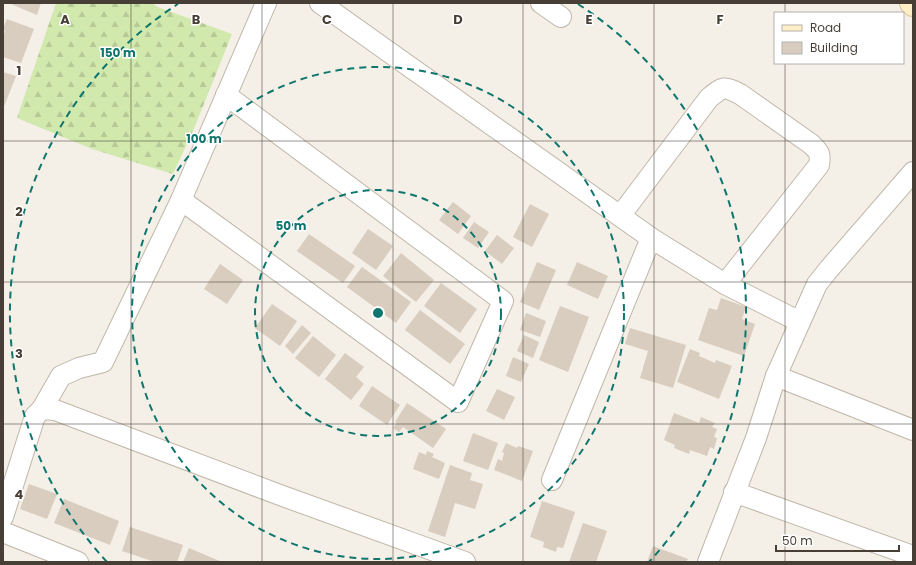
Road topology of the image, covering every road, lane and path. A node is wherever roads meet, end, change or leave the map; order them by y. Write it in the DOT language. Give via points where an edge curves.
graph roads {
  1 [pos="266,3"];
  2 [pos="320,3"];
  3 [pos="541,3"];
  4 [pos="561,17"];
  5 [pos="226,95"];
  6 [pos="913,172"];
  7 [pos="181,200"];
  8 [pos="620,216"];
  9 [pos="651,238"];
  10 [pos="725,284"];
  11 [pos="800,322"];
  12 [pos="776,376"];
  13 [pos="42,409"];
  14 [pos="913,430"];
  15 [pos="552,480"];
  16 [pos="7,490"];
  17 [pos="734,492"];
  18 [pos="3,517"];
  19 [pos="3,532"];
  20 [pos="913,556"];
  21 [pos="78,562"];
  22 [pos="465,562"];
  23 [pos="708,562"];
  1 -- 5 [label="street"];
  2 -- 8 [label="street"];
  3 -- 4 [label="street"];
  5 -- 7 [label="street"];
  5 -- 7 [label="street" via="503,301 458,402"];
  6 -- 11 [label="street" via="817,284"];
  7 -- 13 [label="street" via="103,362 61,376"];
  8 -- 9 [label="street"];
  8 -- 10 [label="street" via="709,98 720,89 740,94 811,144 819,152 820,158 819,164"];
  9 -- 10 [label="street"];
  9 -- 15 [label="street"];
  10 -- 11 [label="street"];
  11 -- 12 [label="street"];
  12 -- 14 [label="street"];
  12 -- 17 [label="street" via="756,438"];
  13 -- 16 [label="street" via="34,416"];
  13 -- 22 [label="street" via="55,410"];
  16 -- 18 [label="street"];
  17 -- 20 [label="street"];
  17 -- 23 [label="street"];
  19 -- 21 [label="street"];
}
